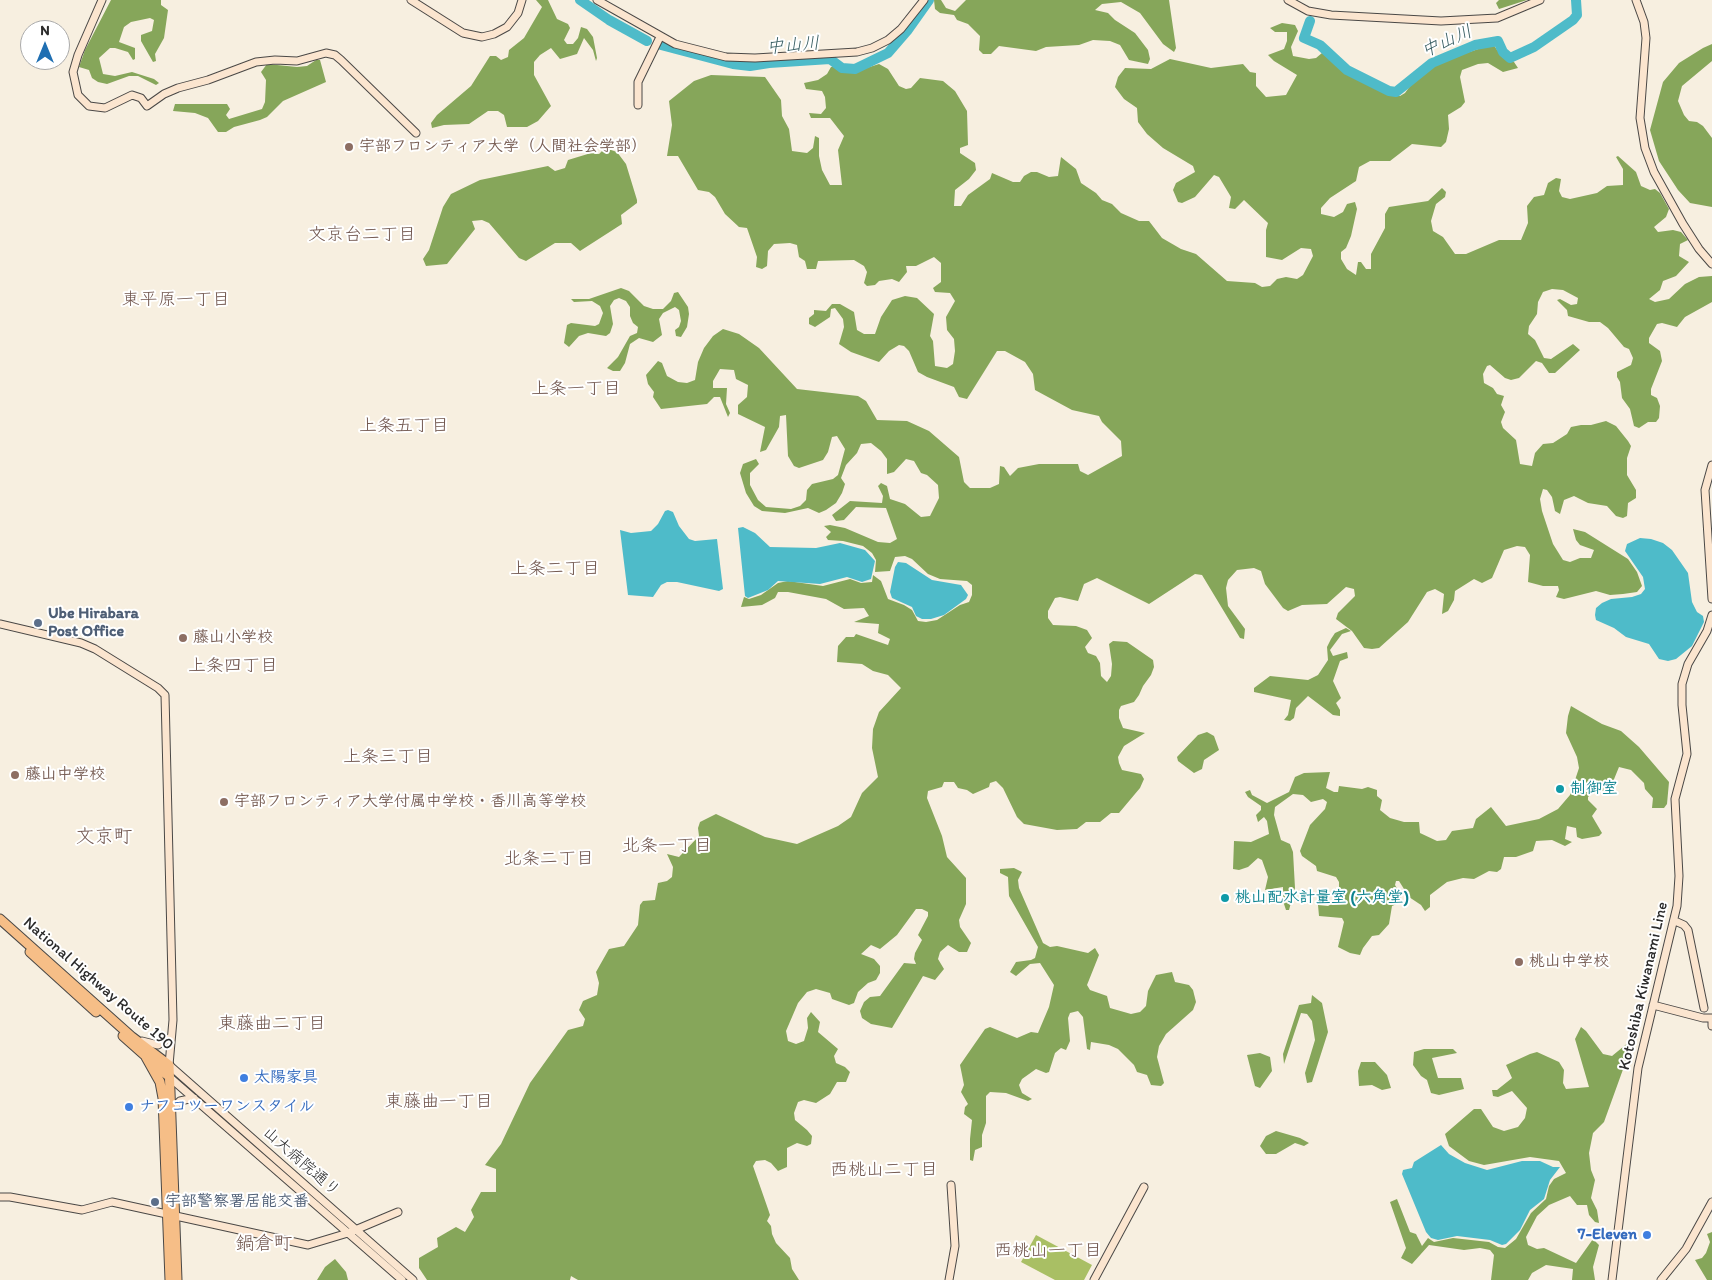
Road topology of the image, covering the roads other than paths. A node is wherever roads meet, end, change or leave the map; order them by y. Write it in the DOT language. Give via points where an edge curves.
graph roads {
  1 [pos="102,0"];
  2 [pos="412,0"];
  3 [pos="522,0"];
  4 [pos="597,0"];
  5 [pos="924,0"];
  6 [pos="1288,0"];
  7 [pos="1540,0"];
  8 [pos="1636,0"];
  9 [pos="660,37"];
  10 [pos="638,105"];
  11 [pos="416,133"];
  12 [pos="1712,264"];
  13 [pos="1712,465"];
  14 [pos="1712,599"];
  15 [pos="1712,615"];
  16 [pos="0,624"];
  17 [pos="1710,631"];
  18 [pos="0,919"];
  19 [pos="1675,921"];
  20 [pos="0,926"];
  21 [pos="1652,1005"];
  22 [pos="1704,1008"];
  23 [pos="1712,1018"];
  24 [pos="1712,1026"];
  25 [pos="132,1036"];
  26 [pos="171,1037"];
  27 [pos="146,1057"];
  28 [pos="170,1065"];
  29 [pos="169,1077"];
  30 [pos="194,1098"];
  31 [pos="172,1109"];
  32 [pos="166,1157"];
  33 [pos="951,1185"];
  34 [pos="1144,1187"];
  35 [pos="0,1198"];
  36 [pos="1712,1202"];
  37 [pos="398,1212"];
  38 [pos="172,1216"];
  39 [pos="357,1229"];
  40 [pos="348,1232"];
  41 [pos="170,1280"];
  42 [pos="176,1280"];
  43 [pos="402,1280"];
  44 [pos="414,1280"];
  45 [pos="949,1280"];
  46 [pos="1094,1280"];
  47 [pos="1612,1280"];
  48 [pos="1661,1280"];
  1 -- 11 [label="street" via="73,72 78,95 89,106 105,108 132,95 141,98 147,106 178,88 256,62 297,61 326,53 341,60"];
  2 -- 3 [label="street" via="462,33 482,37 507,27 518,13"];
  4 -- 9 [label="street"];
  5 -- 9 [label="street" via="895,35 880,45 857,52 738,58 683,46"];
  6 -- 7 [label="street" via="1308,11 1331,15 1457,21 1497,18"];
  8 -- 12 [label="street" via="1646,38 1640,118 1646,154 1688,232"];
  9 -- 10 [label="street" via="638,82"];
  13 -- 14 [label="street" via="1705,482 1704,496"];
  15 -- 17 [label="street, Kotoshiba Kiwanami Line"];
  16 -- 26 [label="street" via="95,649 164,695"];
  17 -- 19 [label="street, Kotoshiba Kiwanami Line" via="1688,664 1682,689 1687,754 1675,799 1679,876"];
  18 -- 25 [label="highway, National Highway Route 190"];
  19 -- 21 [label="street, Kotoshiba Kiwanami Line"];
  19 -- 22 [label="street" via="1688,930"];
  20 -- 27 [label="highway, National Highway Route 190"];
  21 -- 23 [label="street"];
  21 -- 47 [label="street, Kotoshiba Kiwanami Line" via="1634,1097"];
  23 -- 24 [label="street"];
  25 -- 26 [label="street" via="153,1045"];
  25 -- 28 [label="highway, National Highway Route 190"];
  26 -- 28 [label="street"];
  27 -- 29 [label="highway, National Highway Route 190"];
  27 -- 32 [label="highway" via="162,1089"];
  28 -- 29 [label="highway"];
  28 -- 39 [label="street, 山大病院通り"];
  29 -- 30 [label="street, 山大病院通り"];
  29 -- 31 [label="highway, National Highway Route 190"];
  29 -- 32 [label="highway, National Highway Route 190"];
  30 -- 31 [label="street" via="180,1101"];
  30 -- 40 [label="street, 山大病院通り"];
  31 -- 38 [label="highway, National Highway Route 190"];
  32 -- 38 [label="highway, National Highway Route 190"];
  33 -- 45 [label="street" via="955,1246"];
  34 -- 46 [label="street"];
  35 -- 38 [label="street" via="82,1210 112,1202"];
  36 -- 48 [label="street" via="1686,1249"];
  37 -- 39 [label="street"];
  38 -- 40 [label="street" via="303,1245"];
  38 -- 41 [label="highway, National Highway Route 190"];
  38 -- 42 [label="highway, National Highway Route 190"];
  39 -- 40 [label="street"];
  39 -- 44 [label="street, 山大病院通り"];
  40 -- 43 [label="street, 山大病院通り"];
}
